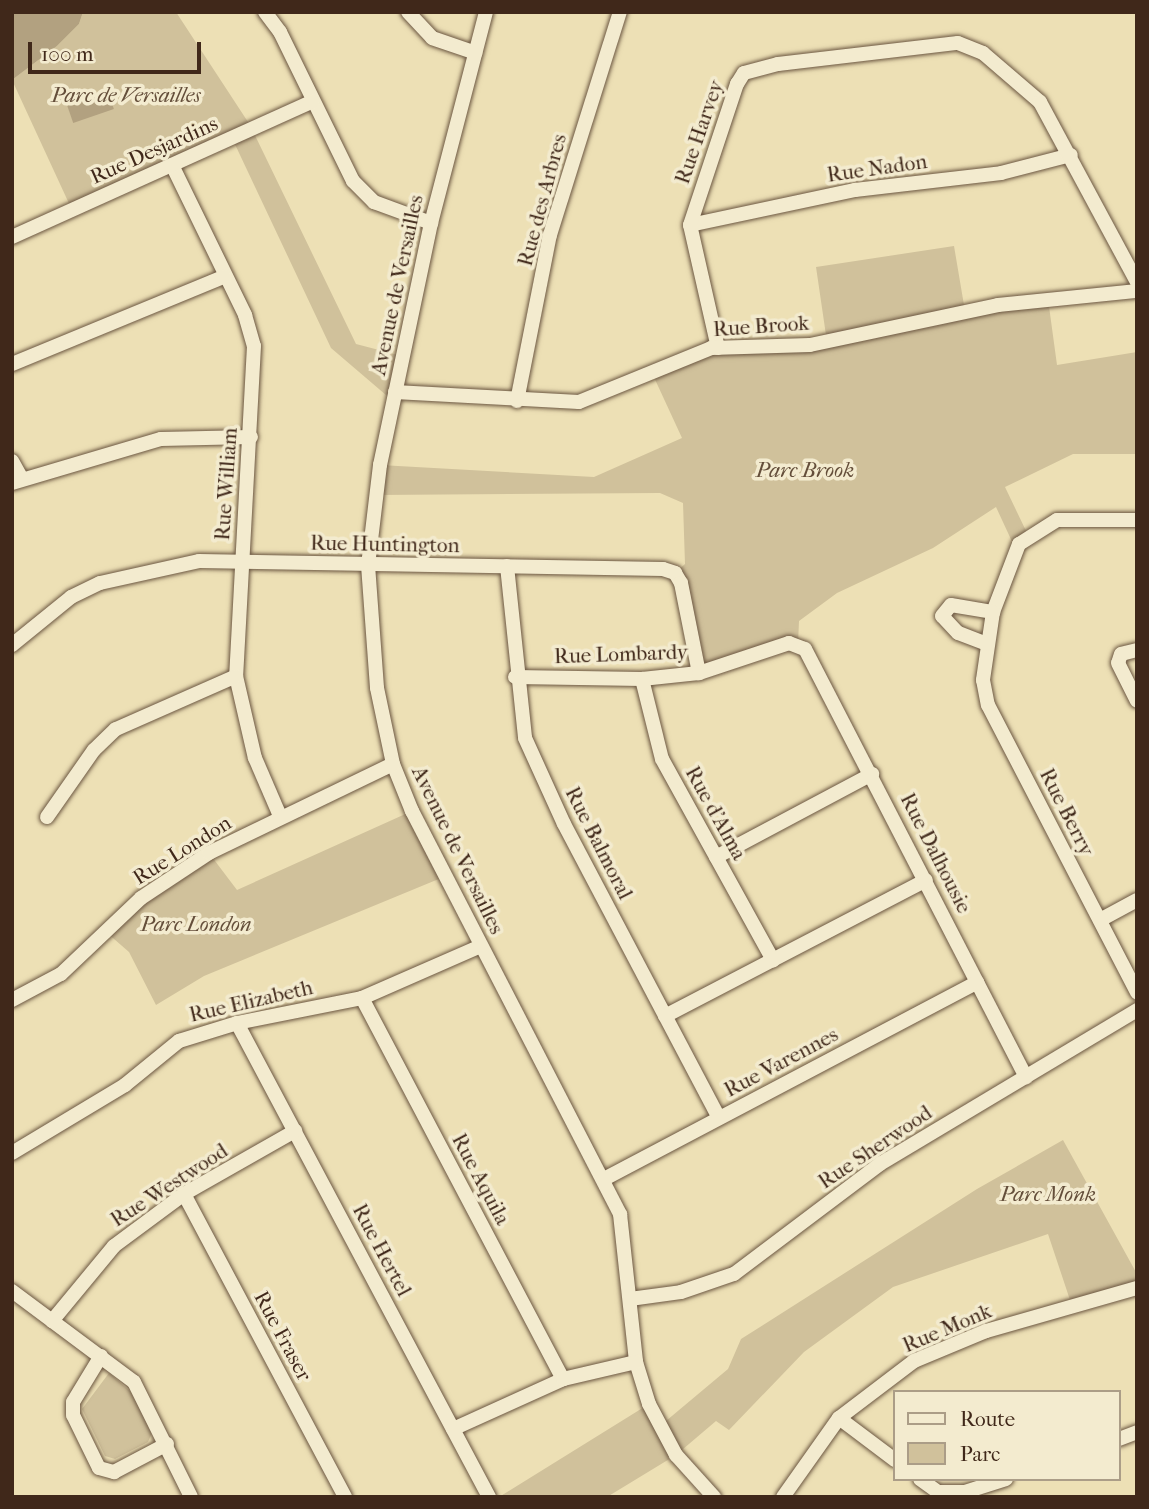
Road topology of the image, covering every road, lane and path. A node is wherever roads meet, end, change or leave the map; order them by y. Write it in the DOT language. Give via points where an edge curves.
graph roads {
  1 [pos="265,12"];
  2 [pos="408,12"];
  3 [pos="486,12"];
  4 [pos="620,12"];
  5 [pos="476,52"];
  6 [pos="313,101"];
  7 [pos="1071,155"];
  8 [pos="173,165"];
  9 [pos="431,223"];
  10 [pos="690,225"];
  11 [pos="12,237"];
  12 [pos="225,276"];
  13 [pos="1137,282"];
  14 [pos="1137,291"];
  15 [pos="719,348"];
  16 [pos="12,364"];
  17 [pos="395,392"];
  18 [pos="517,401"];
  19 [pos="251,437"];
  20 [pos="12,461"];
  21 [pos="17,480"];
  22 [pos="1137,520"];
  23 [pos="242,562"];
  24 [pos="368,565"];
  25 [pos="507,566"];
  26 [pos="993,612"];
  27 [pos="987,644"];
  28 [pos="12,645"];
  29 [pos="805,649"];
  30 [pos="1137,650"];
  31 [pos="699,673"];
  32 [pos="236,676"];
  33 [pos="515,677"];
  34 [pos="642,679"];
  35 [pos="1137,701"];
  36 [pos="393,764"];
  37 [pos="872,774"];
  38 [pos="280,816"];
  39 [pos="47,817"];
  40 [pos="716,857"];
  41 [pos="926,880"];
  42 [pos="1137,900"];
  43 [pos="1100,920"];
  44 [pos="481,946"];
  45 [pos="774,960"];
  46 [pos="978,982"];
  47 [pos="1137,993"];
  48 [pos="362,998"];
  49 [pos="12,1000"];
  50 [pos="1137,1010"];
  51 [pos="665,1016"];
  52 [pos="237,1023"];
  53 [pos="1026,1077"];
  54 [pos="719,1118"];
  55 [pos="295,1131"];
  56 [pos="12,1153"];
  57 [pos="604,1179"];
  58 [pos="184,1194"];
  59 [pos="1137,1288"];
  60 [pos="12,1291"];
  61 [pos="630,1299"];
  62 [pos="52,1321"];
  63 [pos="101,1356"];
  64 [pos="636,1362"];
  65 [pos="563,1379"];
  66 [pos="839,1418"];
  67 [pos="453,1429"];
  68 [pos="167,1444"];
  69 [pos="894,1459"];
  70 [pos="923,1481"];
  71 [pos="1000,1487"];
  72 [pos="191,1497"];
  73 [pos="345,1497"];
  74 [pos="489,1497"];
  75 [pos="714,1497"];
  76 [pos="783,1497"];
  1 -- 6 [label="street"];
  2 -- 5 [label="street" via="432,38"];
  3 -- 5 [label="street, Avenue de Versailles"];
  4 -- 18 [label="street, Rue des Arbres" via="550,235"];
  5 -- 9 [label="street, Avenue de Versailles"];
  6 -- 8 [label="street, Rue Desjardins"];
  6 -- 9 [label="street" via="363,192 390,210"];
  7 -- 10 [label="street, Rue Nadon" via="1001,173 855,190"];
  7 -- 10 [label="street, Rue Harvey" via="1040,102 1011,72 984,52 957,44 758,67 737,84"];
  7 -- 13 [label="street, Rue Harvey"];
  8 -- 11 [label="street, Rue Desjardins"];
  8 -- 12 [label="street, Rue William"];
  9 -- 17 [label="street, Avenue de Versailles"];
  10 -- 15 [label="street"];
  12 -- 16 [label="street"];
  12 -- 19 [label="street, Rue William" via="254,346"];
  14 -- 15 [label="street, Rue Brook" via="998,305 810,345"];
  15 -- 18 [label="street, Rue Brook" via="592,399"];
  17 -- 18 [label="street, Rue Brook"];
  17 -- 24 [label="street, Avenue de Versailles"];
  19 -- 21 [label="street" via="161,439"];
  19 -- 23 [label="street, Rue William"];
  20 -- 21 [label="street"];
  22 -- 26 [label="street, Rue Berry" via="1057,520 1028,535 1011,556"];
  23 -- 24 [label="street, Rue Huntington"];
  23 -- 28 [label="street, Rue Huntington" via="199,561 100,583 71,597"];
  23 -- 32 [label="street, Rue William"];
  24 -- 25 [label="street, Rue Huntington"];
  24 -- 36 [label="street, Avenue de Versailles" via="375,675"];
  25 -- 31 [label="street, Rue Huntington" via="675,573"];
  25 -- 33 [label="street, Rue Balmoral"];
  26 -- 27 [label="street, Rue Berry"];
  26 -- 27 [label="street" via="951,605 942,616 957,633"];
  27 -- 43 [label="street, Rue Berry" via="983,680 988,705"];
  29 -- 31 [label="street, Rue Lombardy" via="789,643"];
  29 -- 37 [label="street, Rue Dalhousie"];
  30 -- 35 [label="street" via="1121,654 1118,663"];
  31 -- 34 [label="street, Rue Lombardy"];
  32 -- 38 [label="street, Rue William" via="255,758"];
  32 -- 39 [label="street" via="116,729 94,750"];
  33 -- 34 [label="street, Rue Lombardy"];
  33 -- 51 [label="street, Rue Balmoral" via="525,738"];
  34 -- 40 [label="street, Rue d'Alma" via="662,759"];
  36 -- 38 [label="street, Rue London"];
  36 -- 44 [label="street, Avenue de Versailles"];
  37 -- 40 [label="street"];
  37 -- 41 [label="street, Rue Dalhousie"];
  38 -- 49 [label="street, Rue London" via="141,898 61,974"];
  40 -- 45 [label="street, Rue d'Alma"];
  41 -- 45 [label="street"];
  41 -- 46 [label="street, Rue Dalhousie"];
  42 -- 43 [label="street"];
  43 -- 47 [label="street, Rue Berry"];
  44 -- 48 [label="street, Rue Elizabeth"];
  44 -- 57 [label="street, Avenue de Versailles"];
  45 -- 51 [label="street"];
  46 -- 53 [label="street, Rue Dalhousie"];
  46 -- 54 [label="street, Rue Varennes"];
  48 -- 52 [label="street, Rue Elizabeth"];
  48 -- 65 [label="street, Rue Aquila"];
  50 -- 53 [label="street, Rue Sherwood"];
  51 -- 54 [label="street, Rue Balmoral"];
  52 -- 55 [label="street, Rue Hertel"];
  52 -- 56 [label="street, Rue Elizabeth" via="179,1041 125,1085"];
  53 -- 61 [label="street, Rue Sherwood" via="880,1164 734,1273 681,1292"];
  54 -- 57 [label="street, Rue Varennes"];
  55 -- 58 [label="street, Rue Westwood"];
  55 -- 67 [label="street, Rue Hertel"];
  57 -- 61 [label="street, Avenue de Versailles" via="626,1236"];
  58 -- 62 [label="street, Rue Westwood" via="114,1245"];
  58 -- 73 [label="street, Rue Fraser"];
  59 -- 66 [label="street, Rue Monk" via="986,1331 914,1362"];
  60 -- 62 [label="street"];
  61 -- 64 [label="street, Avenue de Versailles"];
  62 -- 63 [label="street"];
  63 -- 68 [label="street" via="134,1382"];
  63 -- 68 [label="street" via="73,1402 73,1415 99,1468 114,1472"];
  64 -- 65 [label="street"];
  64 -- 75 [label="street, Avenue de Versailles" via="669,1444"];
  65 -- 67 [label="street"];
  66 -- 69 [label="street"];
  66 -- 76 [label="street, Rue Monk"];
  67 -- 74 [label="street, Rue Hertel"];
  68 -- 72 [label="street"];
  70 -- 71 [label="street" via="937,1492"];
}
